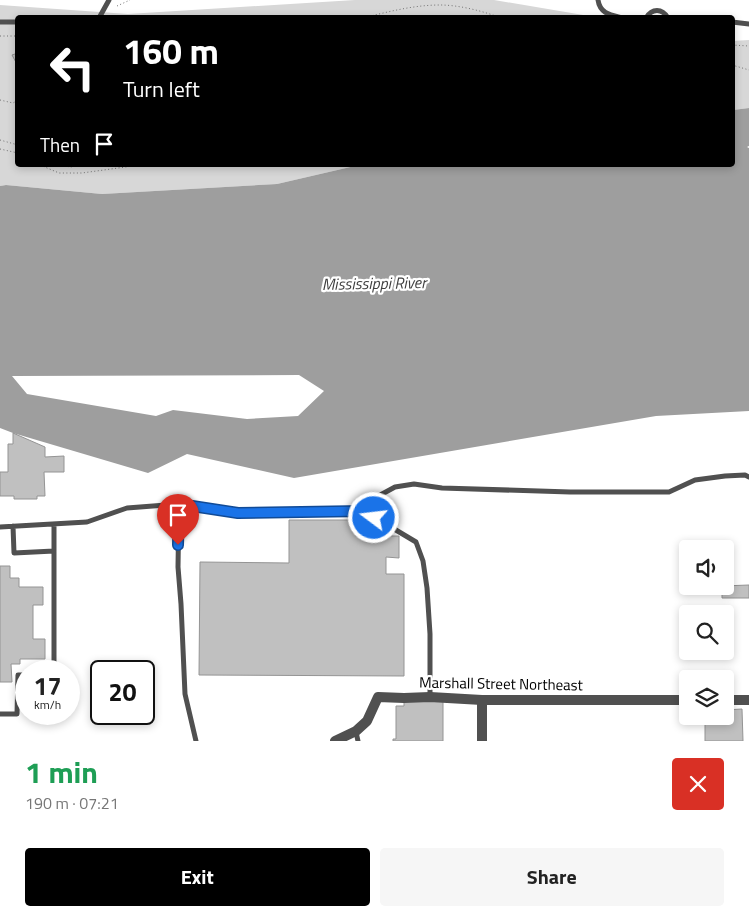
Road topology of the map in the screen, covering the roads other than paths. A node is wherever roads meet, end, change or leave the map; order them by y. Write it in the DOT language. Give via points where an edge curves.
graph roads {
  1 [pos="109,0"];
  2 [pos="598,0"];
  3 [pos="101,15"];
  4 [pos="612,15"];
  5 [pos="648,15"];
  6 [pos="666,15"];
  7 [pos="0,22"];
  8 [pos="15,22"];
  9 [pos="735,22"];
  10 [pos="749,24"];
  11 [pos="749,477"];
  12 [pos="179,504"];
  13 [pos="364,511"];
  14 [pos="54,524"];
  15 [pos="13,526"];
  16 [pos="0,527"];
  17 [pos="54,551"];
  18 [pos="54,660"];
  19 [pos="430,697"];
  20 [pos="482,700"];
  21 [pos="679,700"];
  22 [pos="734,700"];
  23 [pos="749,700"];
  24 [pos="0,714"];
  25 [pos="15,714"];
  26 [pos="357,736"];
  27 [pos="196,741"];
  28 [pos="335,741"];
  29 [pos="482,741"];
  1 -- 3 [label="lane"];
  2 -- 4 [label="lane" via="602,10"];
  5 -- 6 [label="lane" via="658,10"];
  7 -- 8 [label="lane"];
  9 -- 10 [label="lane"];
  11 -- 13 [label="lane" via="695,480 669,492 442,488 414,484 394,487 371,500"];
  12 -- 13 [label="lane" via="238,513"];
  12 -- 14 [label="lane" via="127,508 87,522"];
  12 -- 27 [label="lane" via="178,567 185,694"];
  13 -- 19 [label="lane" via="416,542 423,561 430,634"];
  14 -- 15 [label="lane"];
  14 -- 17 [label="lane"];
  15 -- 16 [label="lane"];
  15 -- 17 [label="lane" via="14,553"];
  17 -- 18 [label="lane"];
  19 -- 20 [label="street, Marshall Street Northeast"];
  19 -- 26 [label="street, Marshall Street Northeast" via="378,697"];
  20 -- 21 [label="street, Marshall Street Northeast"];
  20 -- 29 [label="street"];
  22 -- 23 [label="street"];
  24 -- 25 [label="lane"];
  26 -- 28 [label="street, Marshall Street Northeast"];
}
